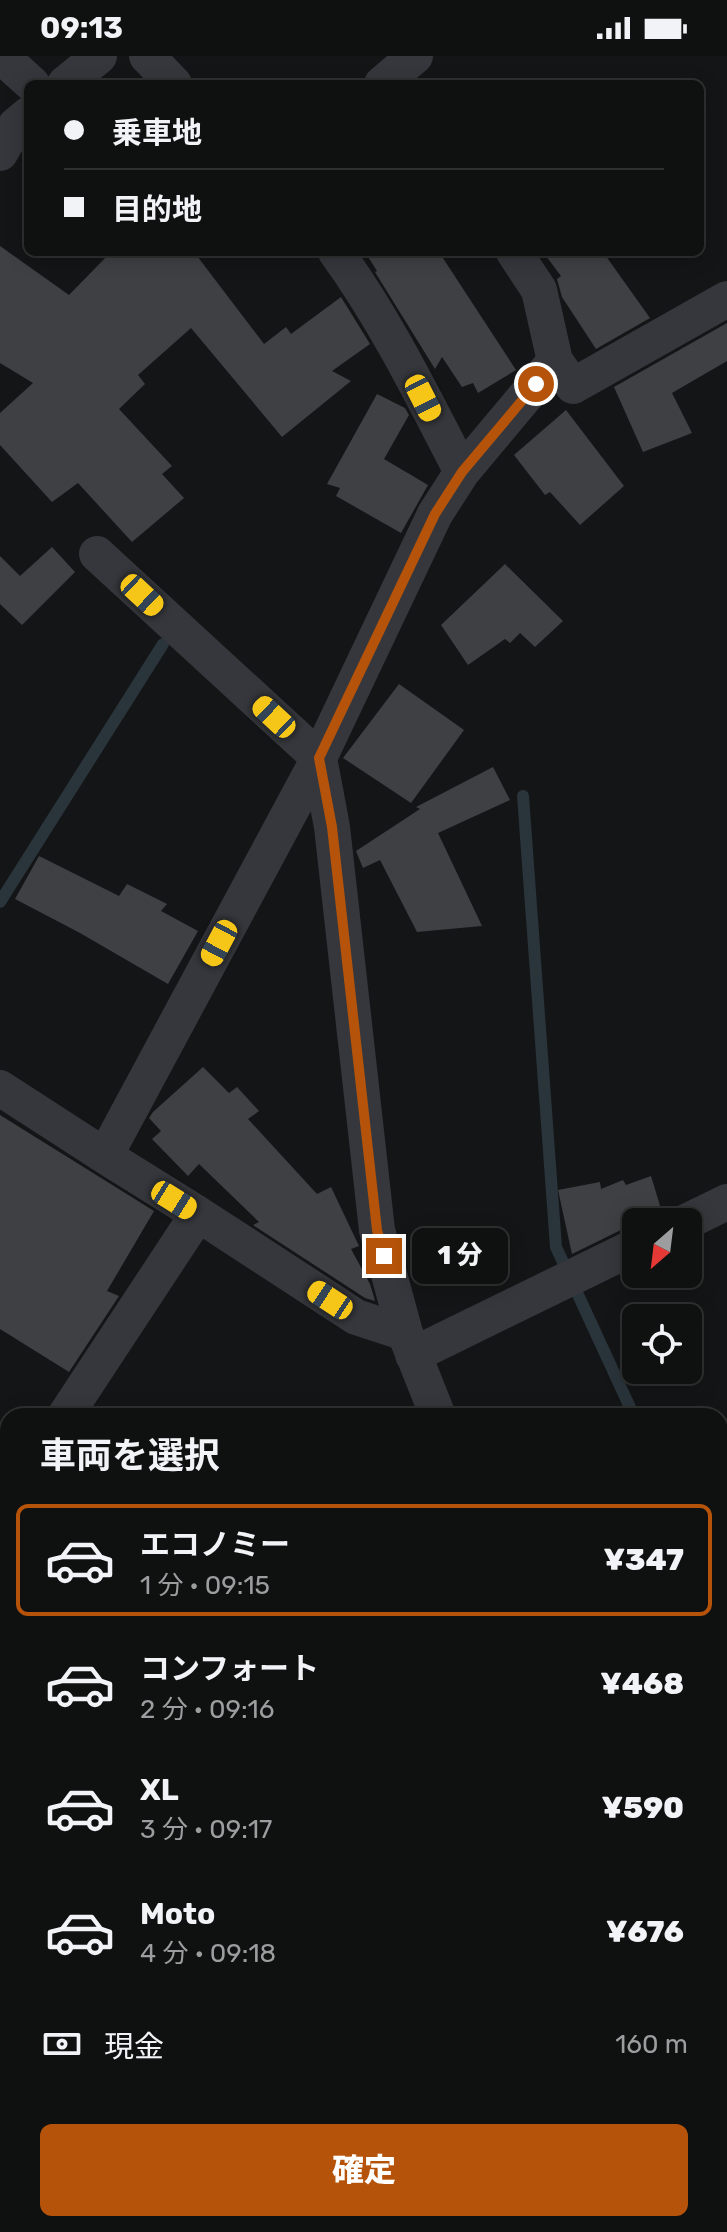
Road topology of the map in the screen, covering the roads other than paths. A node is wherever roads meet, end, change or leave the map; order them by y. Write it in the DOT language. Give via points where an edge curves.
graph roads {
  1 [pos="1,56"];
  2 [pos="99,56"];
  3 [pos="147,56"];
  4 [pos="28,80"];
  5 [pos="70,80"];
  6 [pos="170,80"];
  7 [pos="24,118"];
  8 [pos="0,153"];
  9 [pos="339,256"];
  10 [pos="517,256"];
  11 [pos="727,299"];
  12 [pos="555,361"];
  13 [pos="462,472"];
  14 [pos="97,554"];
  15 [pos="319,758"];
  16 [pos="0,1088"];
  17 [pos="105,1156"];
  18 [pos="727,1202"];
  19 [pos="198,1214"];
  20 [pos="702,1214"];
  21 [pos="622,1252"];
  22 [pos="409,1344"];
  23 [pos="70,1408"];
  24 [pos="435,1408"];
  1 -- 4 [label="street"];
  2 -- 5 [label="street"];
  3 -- 6 [label="street"];
  7 -- 8 [label="street"];
  9 -- 13 [label="street" via="377,313"];
  10 -- 12 [label="street" via="539,290"];
  11 -- 12 [label="street" via="573,386"];
  12 -- 13 [label="street"];
  13 -- 15 [label="street" via="435,514"];
  14 -- 15 [label="street"];
  15 -- 17 [label="street"];
  15 -- 22 [label="street" via="332,827 377,1230"];
  16 -- 17 [label="street"];
  17 -- 19 [label="street"];
  18 -- 20 [label="street"];
  19 -- 22 [label="street" via="356,1317"];
  19 -- 23 [label="street"];
  21 -- 22 [label="street"];
  22 -- 24 [label="street"];
}
